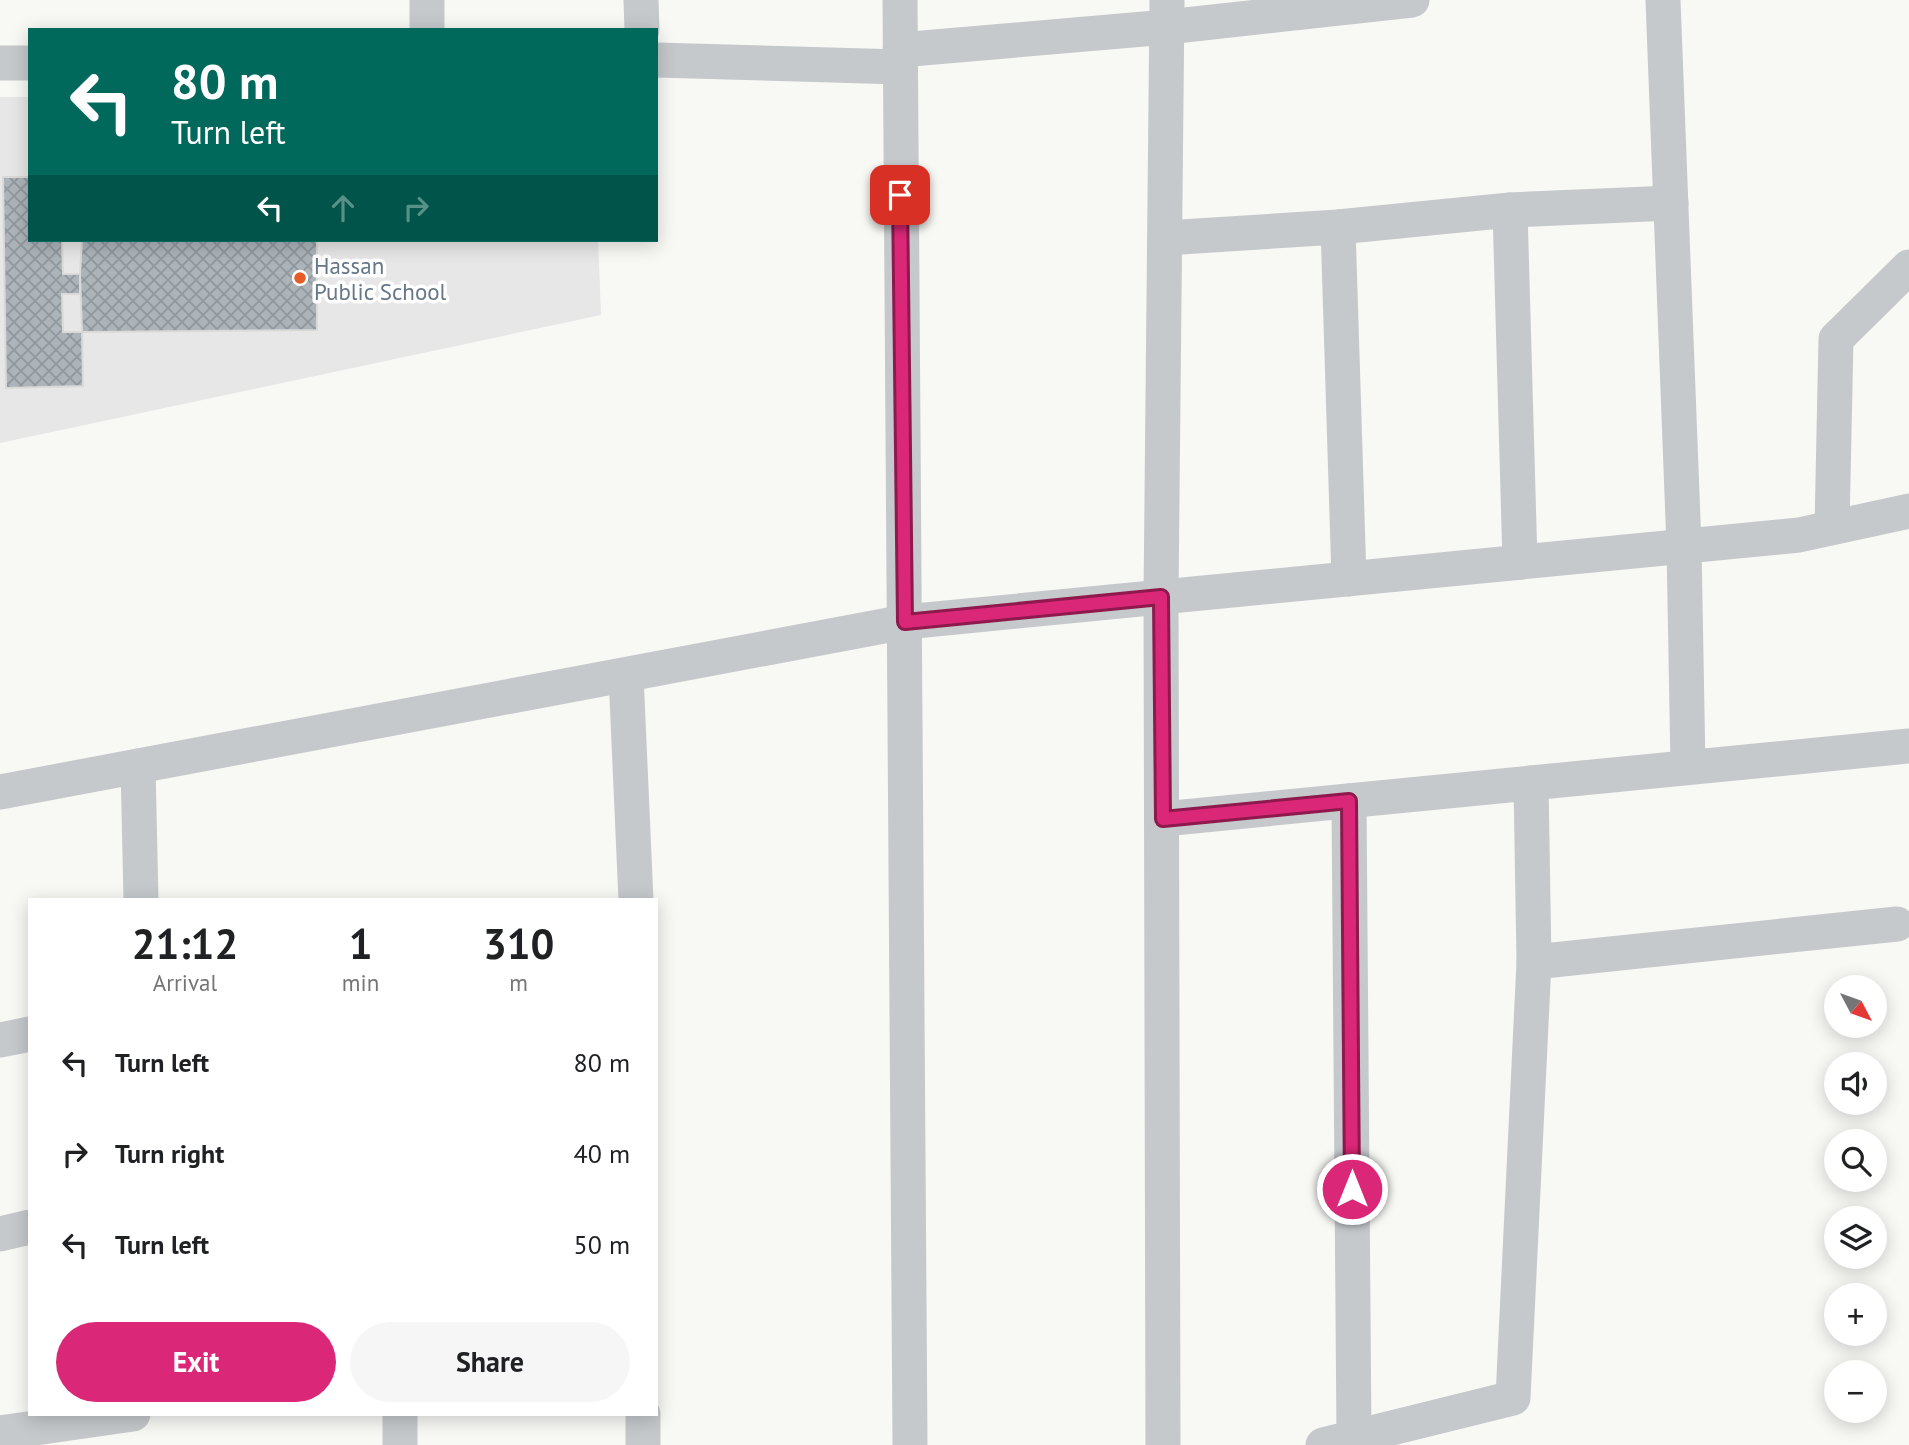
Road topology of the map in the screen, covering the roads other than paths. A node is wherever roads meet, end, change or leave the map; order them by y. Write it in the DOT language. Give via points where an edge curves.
graph roads {
  1 [pos="428,0"];
  2 [pos="641,0"];
  3 [pos="900,0"];
  4 [pos="1412,0"];
  5 [pos="1663,0"];
  6 [pos="1167,14"];
  7 [pos="428,28"];
  8 [pos="642,28"];
  9 [pos="900,59"];
  10 [pos="658,60"];
  11 [pos="0,63"];
  12 [pos="28,63"];
  13 [pos="1671,204"];
  14 [pos="1510,211"];
  15 [pos="1338,227"];
  16 [pos="1164,238"];
  17 [pos="1909,267"];
  18 [pos="1909,511"];
  19 [pos="1832,527"];
  20 [pos="1684,546"];
  21 [pos="1520,562"];
  22 [pos="1349,579"];
  23 [pos="1161,597"];
  24 [pos="905,622"];
  25 [pos="626,675"];
  26 [pos="1909,746"];
  27 [pos="138,766"];
  28 [pos="1688,767"];
  29 [pos="1531,783"];
  30 [pos="0,792"];
  31 [pos="1349,801"];
  32 [pos="1163,819"];
  33 [pos="141,898"];
  34 [pos="636,898"];
  35 [pos="1897,923"];
  36 [pos="1534,962"];
  37 [pos="28,1034"];
  38 [pos="0,1040"];
  39 [pos="28,1227"];
  40 [pos="0,1234"];
  41 [pos="119,1416"];
  42 [pos="400,1416"];
  43 [pos="643,1416"];
  44 [pos="0,1433"];
  45 [pos="1420,1433"];
  46 [pos="1339,1441"];
  47 [pos="400,1445"];
  48 [pos="643,1445"];
  49 [pos="910,1445"];
  50 [pos="1163,1445"];
  1 -- 7 [label="street"];
  2 -- 8 [label="street"];
  3 -- 9 [label="street"];
  4 -- 6 [label="street"];
  5 -- 13 [label="street"];
  6 -- 9 [label="street"];
  6 -- 16 [label="street"];
  9 -- 10 [label="street"];
  9 -- 24 [label="street"];
  11 -- 12 [label="street"];
  13 -- 14 [label="street"];
  13 -- 20 [label="street"];
  14 -- 15 [label="street"];
  14 -- 21 [label="street"];
  15 -- 16 [label="street"];
  15 -- 22 [label="street"];
  16 -- 23 [label="street"];
  17 -- 19 [label="street" via="1836,339"];
  18 -- 19 [label="street"];
  19 -- 20 [label="street" via="1799,535"];
  20 -- 21 [label="street"];
  20 -- 28 [label="street"];
  21 -- 22 [label="street"];
  22 -- 23 [label="street"];
  23 -- 24 [label="street"];
  23 -- 32 [label="street"];
  24 -- 25 [label="street"];
  24 -- 49 [label="street"];
  25 -- 27 [label="street"];
  25 -- 34 [label="street"];
  26 -- 28 [label="street"];
  27 -- 30 [label="street"];
  27 -- 33 [label="street"];
  28 -- 29 [label="street"];
  29 -- 31 [label="street"];
  29 -- 36 [label="street"];
  31 -- 32 [label="street"];
  31 -- 46 [label="street"];
  32 -- 50 [label="street"];
  35 -- 36 [label="street"];
  36 -- 45 [label="street" via="1513,1398"];
  37 -- 38 [label="street"];
  39 -- 40 [label="street"];
  41 -- 44 [label="street"];
  42 -- 47 [label="street"];
  43 -- 48 [label="street"];
  45 -- 46 [label="street"];
}
